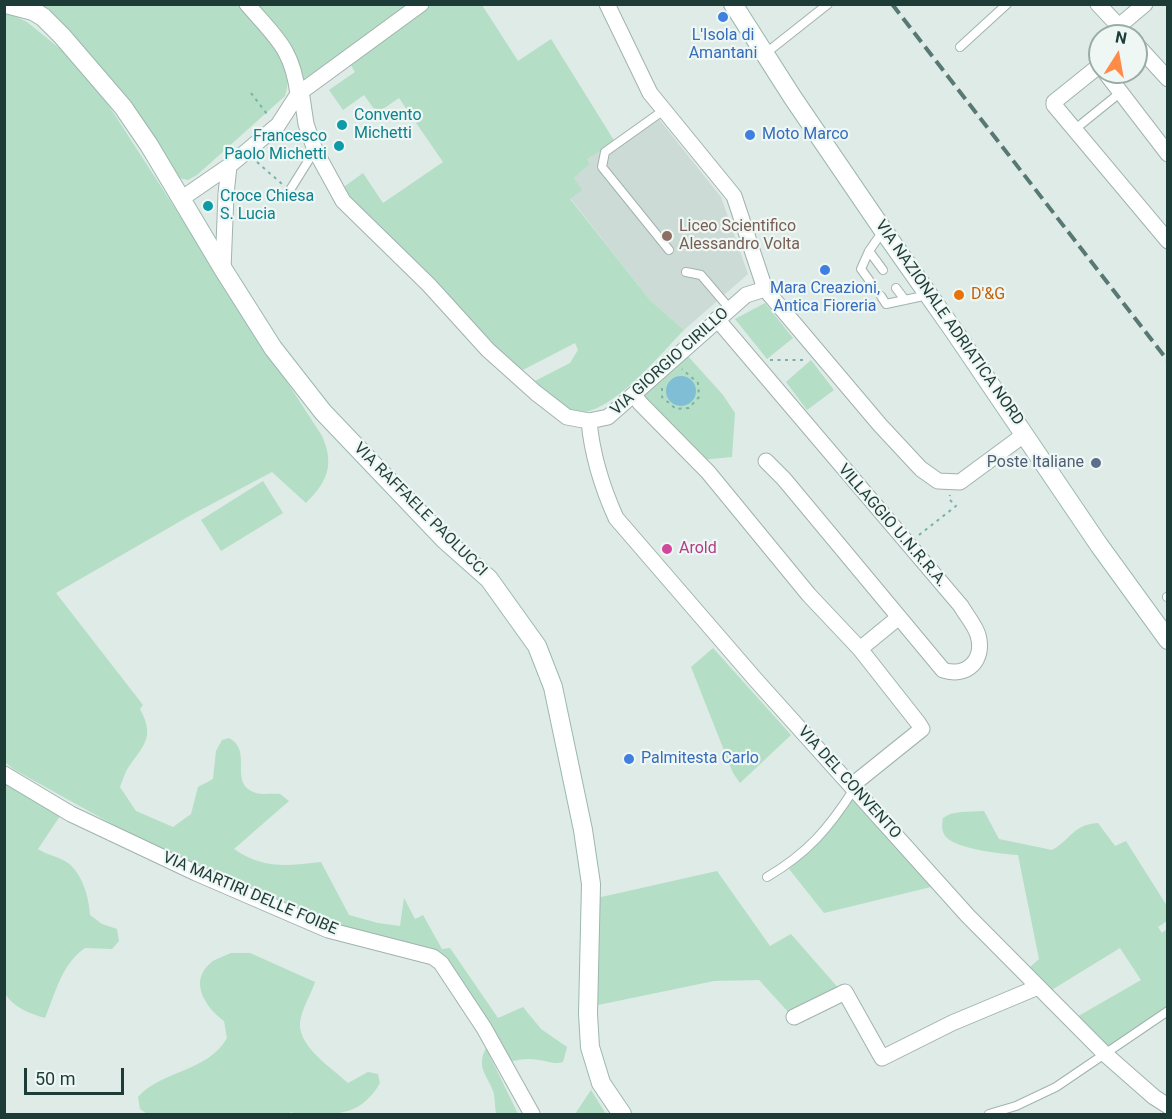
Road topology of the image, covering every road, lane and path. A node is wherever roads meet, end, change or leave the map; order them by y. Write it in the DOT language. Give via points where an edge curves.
graph roads {
  1 [pos="6,4"];
  2 [pos="247,4"];
  3 [pos="421,4"];
  4 [pos="607,4"];
  5 [pos="733,4"];
  6 [pos="828,4"];
  7 [pos="1007,4"];
  8 [pos="1098,4"];
  9 [pos="1144,4"];
  10 [pos="1117,24"];
  11 [pos="1129,24"];
  12 [pos="960,47"];
  13 [pos="765,54"];
  14 [pos="1148,58"];
  15 [pos="1088,75"];
  16 [pos="1167,80"];
  17 [pos="1114,84"];
  18 [pos="251,93"];
  19 [pos="1121,93"];
  20 [pos="298,94"];
  21 [pos="664,110"];
  22 [pos="278,125"];
  23 [pos="1074,130"];
  24 [pos="315,150"];
  25 [pos="1167,154"];
  26 [pos="257,163"];
  27 [pos="229,166"];
  28 [pos="290,190"];
  29 [pos="181,199"];
  30 [pos="883,230"];
  31 [pos="1167,241"];
  32 [pos="669,250"];
  33 [pos="869,250"];
  34 [pos="223,269"];
  35 [pos="883,270"];
  36 [pos="686,272"];
  37 [pos="868,280"];
  38 [pos="896,288"];
  39 [pos="765,289"];
  40 [pos="928,295"];
  41 [pos="881,297"];
  42 [pos="905,300"];
  43 [pos="730,309"];
  44 [pos="717,319"];
  45 [pos="688,346"];
  46 [pos="771,359"];
  47 [pos="811,360"];
  48 [pos="662,384"];
  49 [pos="634,395"];
  50 [pos="589,421"];
  51 [pos="1025,434"];
  52 [pos="766,461"];
  53 [pos="950,492"];
  54 [pos="912,540"];
  55 [pos="898,617"];
  56 [pos="1167,640"];
  57 [pos="860,649"];
  58 [pos="4,774"];
  59 [pos="852,787"];
  60 [pos="767,877"];
  61 [pos="1038,987"];
  62 [pos="1167,1011"];
  63 [pos="794,1017"];
  64 [pos="1105,1054"];
  65 [pos="1154,1097"];
  66 [pos="1167,1106"];
  67 [pos="532,1114"];
  68 [pos="622,1114"];
  69 [pos="989,1114"];
  70 [pos="1158,1114"];
  1 -- 29 [label="main road, VIA RAFFAELE PAOLUCCI" via="33,11 62,36 123,107"];
  2 -- 20 [label="street, VIA GIORGIO CIRILLO" via="286,50"];
  3 -- 20 [label="street"];
  4 -- 21 [label="street" via="650,93"];
  5 -- 13 [label="main road, VIA NAZIONALE ADRIATICA NORD"];
  6 -- 13 [label="lane"];
  7 -- 12 [label="lane"];
  8 -- 10 [label="street"];
  9 -- 11 [label="street"];
  13 -- 30 [label="main road, VIA NAZIONALE ADRIATICA NORD"];
  14 -- 16 [label="street"];
  15 -- 23 [label="street" via="1054,102"];
  17 -- 19 [label="street"];
  18 -- 22 [label="path"];
  19 -- 23 [label="lane"];
  19 -- 25 [label="street"];
  20 -- 22 [label="street"];
  20 -- 24 [label="street, VIA GIORGIO CIRILLO"];
  21 -- 32 [label="lane" via="605,152 602,167"];
  21 -- 39 [label="street" via="734,196"];
  22 -- 27 [label="street"];
  23 -- 31 [label="street"];
  24 -- 28 [label="lane"];
  24 -- 50 [label="street, VIA GIORGIO CIRILLO" via="343,201 429,285 488,350 567,417"];
  26 -- 28 [label="path"];
  27 -- 29 [label="street"];
  27 -- 34 [label="street"];
  29 -- 34 [label="main road, VIA RAFFAELE PAOLUCCI"];
  30 -- 33 [label="lane"];
  30 -- 40 [label="main road, VIA NAZIONALE ADRIATICA NORD"];
  33 -- 35 [label="lane"];
  33 -- 37 [label="lane" via="861,269"];
  34 -- 68 [label="main road, VIA RAFFAELE PAOLUCCI" via="273,348 323,412 446,540 489,579 537,646 553,687 591,884 590,1047 601,1083"];
  36 -- 43 [label="lane" via="701,275"];
  38 -- 42 [label="lane"];
  39 -- 43 [label="street, VIA GIORGIO CIRILLO" via="746,295"];
  39 -- 51 [label="street" via="880,425 921,469 938,481 960,482"];
  40 -- 42 [label="lane"];
  40 -- 51 [label="main road, VIA NAZIONALE ADRIATICA NORD"];
  41 -- 42 [label="lane" via="886,304"];
  43 -- 44 [label="street, VIA GIORGIO CIRILLO"];
  44 -- 45 [label="street, VIA GIORGIO CIRILLO"];
  44 -- 55 [label="street, VILLAGGIO U.N.R.R.A." via="961,606 978,633 976,660 960,673 943,670"];
  45 -- 48 [label="path" via="679,366 698,383 699,397 689,408 676,409 663,397"];
  45 -- 49 [label="street, VIA GIORGIO CIRILLO"];
  46 -- 47 [label="path"];
  49 -- 50 [label="street, VIA GIORGIO CIRILLO" via="608,417"];
  49 -- 57 [label="street" via="708,472 809,595"];
  50 -- 59 [label="street, VIA DEL CONVENTO" via="603,491 616,518"];
  51 -- 56 [label="main road, VIA NAZIONALE ADRIATICA NORD"];
  52 -- 55 [label="street, VILLAGGIO U.N.R.R.A."];
  53 -- 54 [label="path" via="949,500 956,506"];
  55 -- 57 [label="street"];
  57 -- 59 [label="street" via="922,729"];
  58 -- 67 [label="street, VIA MARTIRI DELLE FOIBE" via="71,814 318,926 433,957 484,1028"];
  59 -- 60 [label="lane" via="828,828 801,854"];
  59 -- 61 [label="street, VIA DEL CONVENTO"];
  61 -- 63 [label="street" via="882,1058 845,992"];
  61 -- 64 [label="street, VIA DEL CONVENTO"];
  62 -- 64 [label="lane"];
  64 -- 65 [label="street, VIA DEL CONVENTO"];
  64 -- 69 [label="lane" via="1056,1087"];
  65 -- 66 [label="street, VIA DEL CONVENTO"];
  65 -- 70 [label="street"];
}
